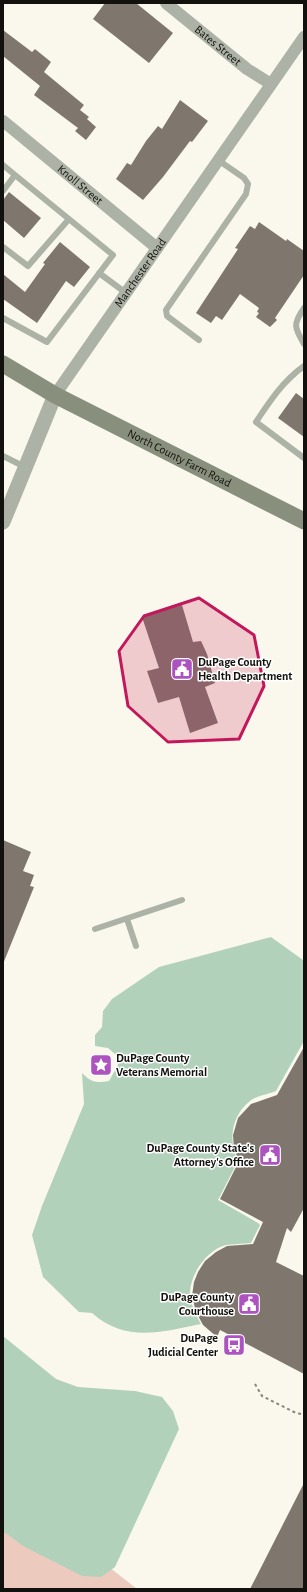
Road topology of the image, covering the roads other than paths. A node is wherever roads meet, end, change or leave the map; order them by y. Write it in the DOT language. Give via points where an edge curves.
graph roads {
  1 [pos="166,3"];
  2 [pos="304,37"];
  3 [pos="271,84"];
  4 [pos="3,121"];
  5 [pos="218,160"];
  6 [pos="3,165"];
  7 [pos="15,175"];
  8 [pos="3,191"];
  9 [pos="69,219"];
  10 [pos="3,247"];
  11 [pos="157,248"];
  12 [pos="99,273"];
  13 [pos="126,293"];
  14 [pos="304,308"];
  15 [pos="3,318"];
  16 [pos="199,340"];
  17 [pos="304,344"];
  18 [pos="3,364"];
  19 [pos="304,366"];
  20 [pos="55,395"];
  21 [pos="3,456"];
  22 [pos="304,458"];
  23 [pos="25,467"];
  24 [pos="304,521"];
  25 [pos="3,522"];
  26 [pos="182,900"];
  27 [pos="127,919"];
  28 [pos="95,929"];
  29 [pos="136,946"];
  1 -- 3 [label="street, Bates Street" via="247,69"];
  2 -- 3 [label="street, Manchester Road"];
  3 -- 5 [label="street, Manchester Road"];
  4 -- 11 [label="street, Knoll Street"];
  5 -- 11 [label="street, Manchester Road"];
  5 -- 16 [label="lane" via="244,178 248,184 246,194 166,310 167,316"];
  6 -- 7 [label="lane"];
  7 -- 8 [label="lane"];
  7 -- 9 [label="lane"];
  9 -- 10 [label="lane" via="28,266"];
  9 -- 12 [label="lane" via="113,255"];
  11 -- 13 [label="street, Manchester Road"];
  12 -- 13 [label="lane"];
  12 -- 15 [label="lane" via="47,342"];
  13 -- 20 [label="street, Manchester Road"];
  14 -- 17 [label="lane" via="296,320 296,329"];
  18 -- 20 [label="main road, North County Farm Road"];
  19 -- 22 [label="lane" via="280,387 256,422"];
  20 -- 23 [label="street, Manchester Road"];
  20 -- 24 [label="main road, North County Farm Road"];
  21 -- 23 [label="lane"];
  23 -- 25 [label="street, Manchester Road"];
  26 -- 27 [label="lane"];
  27 -- 28 [label="lane"];
  27 -- 29 [label="lane"];
}
